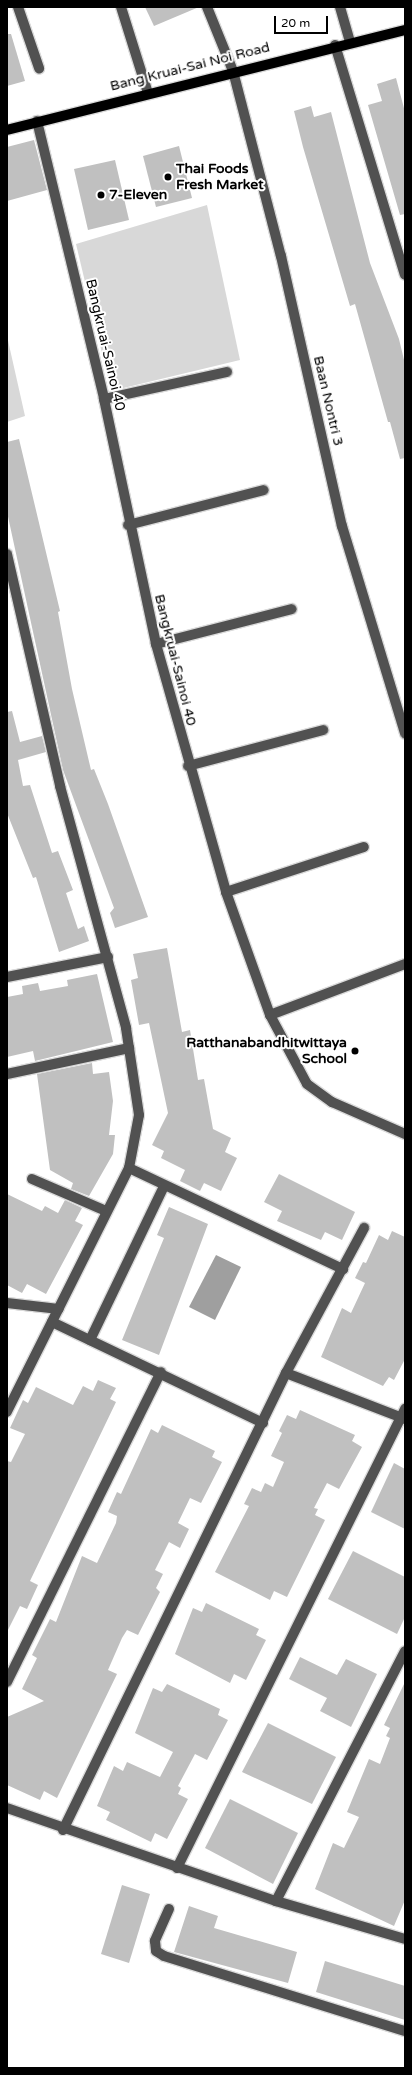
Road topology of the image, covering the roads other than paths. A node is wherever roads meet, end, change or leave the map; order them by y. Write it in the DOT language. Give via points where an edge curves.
graph roads {
  1 [pos="18,7"];
  2 [pos="121,7"];
  3 [pos="207,7"];
  4 [pos="340,7"];
  5 [pos="405,30"];
  6 [pos="350,42"];
  7 [pos="335,45"];
  8 [pos="39,68"];
  9 [pos="233,71"];
  10 [pos="148,93"];
  11 [pos="37,121"];
  12 [pos="7,130"];
  13 [pos="405,275"];
  14 [pos="227,372"];
  15 [pos="104,399"];
  16 [pos="264,490"];
  17 [pos="128,525"];
  18 [pos="7,554"];
  19 [pos="292,609"];
  20 [pos="156,644"];
  21 [pos="323,730"];
  22 [pos="405,734"];
  23 [pos="188,766"];
  24 [pos="364,847"];
  25 [pos="226,892"];
  26 [pos="108,957"];
  27 [pos="405,964"];
  28 [pos="7,977"];
  29 [pos="270,1015"];
  30 [pos="129,1048"];
  31 [pos="7,1074"];
  32 [pos="405,1134"];
  33 [pos="129,1168"];
  34 [pos="32,1179"];
  35 [pos="164,1186"];
  36 [pos="106,1211"];
  37 [pos="364,1228"];
  38 [pos="343,1269"];
  39 [pos="7,1303"];
  40 [pos="59,1309"];
  41 [pos="52,1322"];
  42 [pos="90,1340"];
  43 [pos="161,1372"];
  44 [pos="286,1373"];
  45 [pos="7,1412"];
  46 [pos="404,1415"];
  47 [pos="263,1423"];
  48 [pos="405,1651"];
  49 [pos="7,1682"];
  50 [pos="7,1808"];
  51 [pos="63,1830"];
  52 [pos="177,1868"];
  53 [pos="276,1901"];
  54 [pos="169,1909"];
  55 [pos="405,1939"];
  56 [pos="405,2031"];
  1 -- 8 [label="street"];
  2 -- 10 [label="street"];
  3 -- 9 [label="street, Baan Nontri 3"];
  4 -- 6 [label="street"];
  5 -- 6 [label="main road, Bang Kruai-Sai Noi Road"];
  6 -- 7 [label="main road, Bang Kruai-Sai Noi Road"];
  7 -- 9 [label="main road, Bang Kruai-Sai Noi Road"];
  7 -- 13 [label="street"];
  9 -- 10 [label="main road, Bang Kruai-Sai Noi Road"];
  9 -- 22 [label="street, Baan Nontri 3" via="281,256 342,526"];
  10 -- 11 [label="main road, Bang Kruai-Sai Noi Road"];
  11 -- 12 [label="main road, Bang Kruai-Sai Noi Road"];
  11 -- 15 [label="street, Bangkruai-Sainoi 40"];
  14 -- 15 [label="street"];
  15 -- 17 [label="street, Bangkruai-Sainoi 40"];
  16 -- 17 [label="street"];
  17 -- 20 [label="street, Bangkruai-Sainoi 40"];
  18 -- 26 [label="street" via="60,786"];
  19 -- 20 [label="street"];
  20 -- 23 [label="street, Bangkruai-Sainoi 40"];
  21 -- 23 [label="street"];
  23 -- 25 [label="street, Bangkruai-Sainoi 40"];
  24 -- 25 [label="street"];
  25 -- 29 [label="street, Bangkruai-Sainoi 40"];
  26 -- 28 [label="street"];
  26 -- 30 [label="street"];
  27 -- 29 [label="street"];
  29 -- 32 [label="street, Bangkruai-Sainoi 40" via="307,1084 332,1102"];
  30 -- 31 [label="street"];
  30 -- 33 [label="street" via="139,1115"];
  33 -- 35 [label="street"];
  33 -- 36 [label="street"];
  34 -- 36 [label="street"];
  35 -- 38 [label="street"];
  35 -- 42 [label="street"];
  36 -- 40 [label="street"];
  37 -- 38 [label="street"];
  38 -- 44 [label="street"];
  39 -- 40 [label="street"];
  40 -- 41 [label="street"];
  41 -- 42 [label="street"];
  41 -- 45 [label="street"];
  42 -- 43 [label="street"];
  43 -- 47 [label="street"];
  43 -- 49 [label="street"];
  44 -- 46 [label="street"];
  44 -- 47 [label="street"];
  46 -- 52 [label="street"];
  47 -- 51 [label="street"];
  48 -- 53 [label="street"];
  50 -- 51 [label="street"];
  51 -- 52 [label="street"];
  52 -- 53 [label="street"];
  53 -- 55 [label="street"];
  54 -- 56 [label="street" via="155,1941 156,1950 164,1956"];
}
